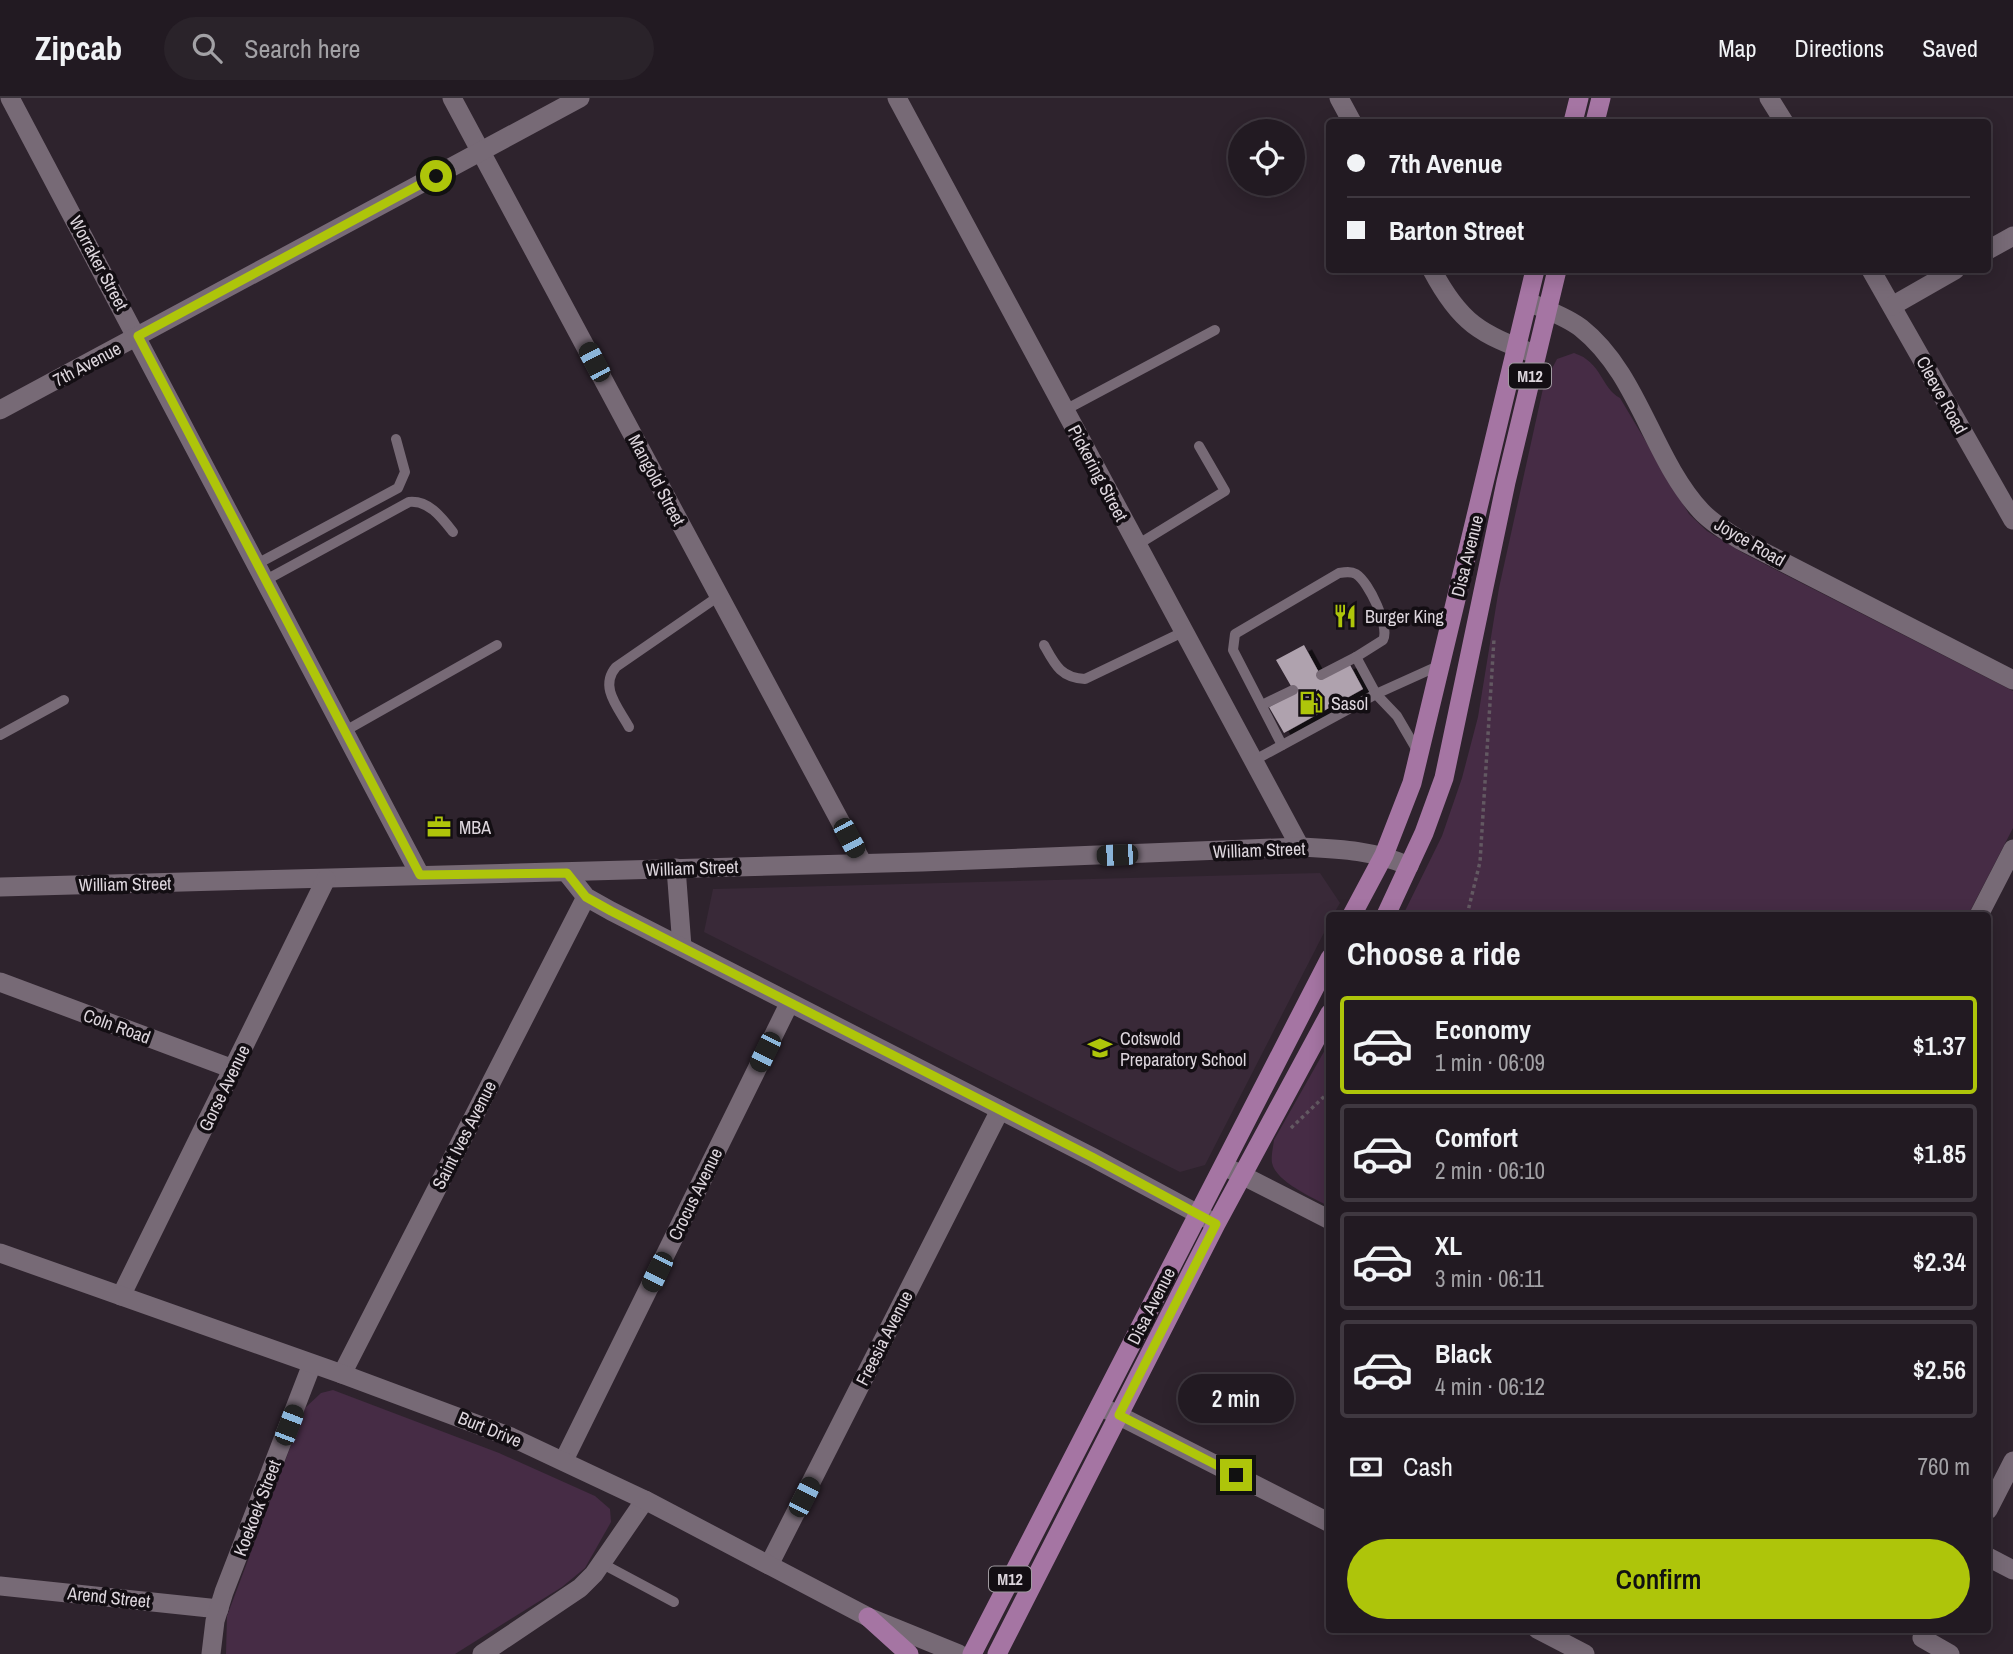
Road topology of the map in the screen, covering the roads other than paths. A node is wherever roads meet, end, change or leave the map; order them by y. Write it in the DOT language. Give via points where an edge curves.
graph roads {
  1 [pos="10,98"];
  2 [pos="452,98"];
  3 [pos="580,98"];
  4 [pos="897,98"];
  5 [pos="1339,98"];
  6 [pos="1601,98"];
  7 [pos="1769,98"];
  8 [pos="1350,119"];
  9 [pos="1596,119"];
  10 [pos="1782,119"];
  11 [pos="481,151"];
  12 [pos="2013,236"];
  13 [pos="1991,248"];
  14 [pos="1434,273"];
  15 [pos="1534,273"];
  16 [pos="1556,273"];
  17 [pos="1873,273"];
  18 [pos="1950,273"];
  19 [pos="1527,302"];
  20 [pos="1892,306"];
  21 [pos="1546,310"];
  22 [pos="1215,330"];
  23 [pos="138,336"];
  24 [pos="1516,347"];
  25 [pos="1535,354"];
  26 [pos="0,410"];
  27 [pos="1064,411"];
  28 [pos="396,439"];
  29 [pos="1199,446"];
  30 [pos="2013,520"];
  31 [pos="453,532"];
  32 [pos="1136,545"];
  33 [pos="262,572"];
  34 [pos="719,596"];
  35 [pos="1183,632"];
  36 [pos="497,645"];
  37 [pos="1044,645"];
  38 [pos="1356,657"];
  39 [pos="1440,665"];
  40 [pos="1321,675"];
  41 [pos="2013,680"];
  42 [pos="1293,690"];
  43 [pos="1376,694"];
  44 [pos="64,700"];
  45 [pos="1262,705"];
  46 [pos="629,727"];
  47 [pos="345,731"];
  48 [pos="0,735"];
  49 [pos="1282,745"];
  50 [pos="1418,756"];
  51 [pos="1252,762"];
  52 [pos="1300,848"];
  53 [pos="2013,849"];
  54 [pos="1384,855"];
  55 [pos="862,862"];
  56 [pos="1409,866"];
  57 [pos="676,868"];
  58 [pos="567,873"];
  59 [pos="420,875"];
  60 [pos="326,879"];
  61 [pos="0,887"];
  62 [pos="586,897"];
  63 [pos="1354,912"];
  64 [pos="1387,912"];
  65 [pos="1981,912"];
  66 [pos="682,947"];
  67 [pos="1326,967"];
  68 [pos="0,982"];
  69 [pos="789,1004"];
  70 [pos="1326,1020"];
  71 [pos="233,1069"];
  72 [pos="1000,1110"];
  73 [pos="1234,1171"];
  74 [pos="1326,1218"];
  75 [pos="1207,1219"];
  76 [pos="0,1253"];
  77 [pos="121,1296"];
  78 [pos="312,1364"];
  79 [pos="342,1374"];
  80 [pos="1100,1406"];
  81 [pos="1119,1415"];
  82 [pos="564,1460"];
  83 [pos="2013,1461"];
  84 [pos="645,1500"];
  85 [pos="1991,1504"];
  86 [pos="1326,1521"];
  87 [pos="1991,1559"];
  88 [pos="601,1563"];
  89 [pos="769,1566"];
  90 [pos="2013,1570"];
  91 [pos="0,1586"];
  92 [pos="674,1602"];
  93 [pos="219,1609"];
  94 [pos="868,1617"];
  95 [pos="1544,1633"];
  96 [pos="1921,1641"];
  97 [pos="211,1654"];
  98 [pos="482,1654"];
  99 [pos="909,1654"];
  100 [pos="959,1654"];
  101 [pos="972,1654"];
  102 [pos="998,1654"];
  103 [pos="1585,1654"];
  104 [pos="1950,1654"];
  1 -- 23 [label="street, Worraker Street"];
  2 -- 11 [label="street, Mangold Street"];
  3 -- 11 [label="street, 7th Avenue"];
  4 -- 27 [label="street, Pickering Street"];
  5 -- 8 [label="street"];
  6 -- 9 [label="main road"];
  7 -- 10 [label="street"];
  11 -- 23 [label="street, 7th Avenue"];
  11 -- 34 [label="street, Mangold Street"];
  12 -- 13 [label="street"];
  14 -- 24 [label="street" via="1463,318"];
  15 -- 19 [label="main road, Disa Avenue / M12"];
  16 -- 21 [label="main road, Disa Avenue / M12"];
  17 -- 20 [label="street, Cleeve Road"];
  18 -- 20 [label="street"];
  19 -- 21 [label="street, Joyce Road"];
  19 -- 24 [label="main road, Disa Avenue / M12"];
  20 -- 30 [label="street, Cleeve Road"];
  21 -- 25 [label="main road, Disa Avenue / M12"];
  21 -- 41 [label="street, Joyce Road" via="1578,325 1594,341 1618,373 1685,490 1712,522"];
  22 -- 27 [label="lane"];
  23 -- 26 [label="street, 7th Avenue"];
  23 -- 33 [label="street, Worraker Street"];
  24 -- 25 [label="street"];
  24 -- 39 [label="main road, Disa Avenue / M12"];
  25 -- 56 [label="main road, Disa Avenue / M12" via="1444,778"];
  27 -- 32 [label="street, Pickering Street"];
  28 -- 33 [label="lane" via="405,472 398,488"];
  29 -- 32 [label="lane" via="1225,491"];
  31 -- 33 [label="lane" via="428,506 409,502"];
  32 -- 35 [label="street, Pickering Street"];
  33 -- 47 [label="street, Worraker Street"];
  34 -- 46 [label="lane" via="608,676 607,685"];
  34 -- 55 [label="street, Mangold Street"];
  35 -- 37 [label="lane" via="1085,679 1069,678 1056,667"];
  35 -- 51 [label="street, Pickering Street"];
  36 -- 47 [label="lane"];
  38 -- 40 [label="lane"];
  38 -- 43 [label="lane"];
  38 -- 45 [label="lane" via="1383,640 1386,625 1363,580 1348,571 1235,635 1233,650"];
  39 -- 43 [label="lane"];
  39 -- 50 [label="main road, Disa Avenue / M12"];
  42 -- 45 [label="lane"];
  43 -- 49 [label="lane"];
  43 -- 50 [label="lane" via="1397,716"];
  44 -- 48 [label="lane"];
  45 -- 49 [label="lane"];
  47 -- 59 [label="street, Worraker Street"];
  49 -- 51 [label="lane"];
  50 -- 54 [label="main road, Disa Avenue / M12"];
  51 -- 52 [label="street, Pickering Street"];
  52 -- 54 [label="street, William Street"];
  52 -- 55 [label="street, William Street"];
  53 -- 65 [label="street"];
  54 -- 56 [label="street, William Street"];
  54 -- 63 [label="main road, Disa Avenue / M12"];
  55 -- 57 [label="street, William Street"];
  56 -- 64 [label="main road, Disa Avenue / M12"];
  57 -- 58 [label="street, William Street"];
  57 -- 66 [label="street"];
  58 -- 59 [label="street, William Street"];
  58 -- 62 [label="street"];
  59 -- 60 [label="street, William Street"];
  60 -- 61 [label="street, William Street"];
  60 -- 71 [label="street, Gorse Avenue"];
  62 -- 66 [label="street"];
  62 -- 79 [label="street, Saint Ives Avenue"];
  66 -- 69 [label="street"];
  67 -- 73 [label="main road, Disa Avenue / M12"];
  68 -- 71 [label="street, Coln Road"];
  69 -- 72 [label="street"];
  69 -- 82 [label="street, Crocus Avenue"];
  70 -- 73 [label="main road, Disa Avenue / M12"];
  71 -- 77 [label="street, Gorse Avenue"];
  72 -- 75 [label="street"];
  72 -- 89 [label="street, Freesia Avenue"];
  73 -- 74 [label="street"];
  73 -- 75 [label="main road, Disa Avenue / M12"];
  75 -- 80 [label="main road, Disa Avenue / M12"];
  75 -- 81 [label="main road, Disa Avenue / M12"];
  76 -- 77 [label="street, Burt Drive"];
  77 -- 78 [label="street, Burt Drive"];
  78 -- 79 [label="street, Burt Drive"];
  78 -- 93 [label="street, Koekoek Street"];
  79 -- 82 [label="street, Burt Drive"];
  80 -- 81 [label="street"];
  80 -- 101 [label="main road, Disa Avenue / M12"];
  81 -- 86 [label="street"];
  81 -- 102 [label="main road, Disa Avenue / M12"];
  82 -- 84 [label="street, Burt Drive"];
  83 -- 85 [label="street"];
  84 -- 88 [label="street"];
  84 -- 89 [label="street, Burt Drive"];
  87 -- 90 [label="street"];
  88 -- 92 [label="lane"];
  88 -- 98 [label="street" via="568,1599"];
  89 -- 94 [label="street, Burt Drive"];
  91 -- 93 [label="street, Arend Street"];
  93 -- 97 [label="street, Koekoek Street"];
  94 -- 99 [label="main road"];
  94 -- 100 [label="street, Burt Drive"];
  95 -- 103 [label="street"];
  96 -- 104 [label="street"];
}
